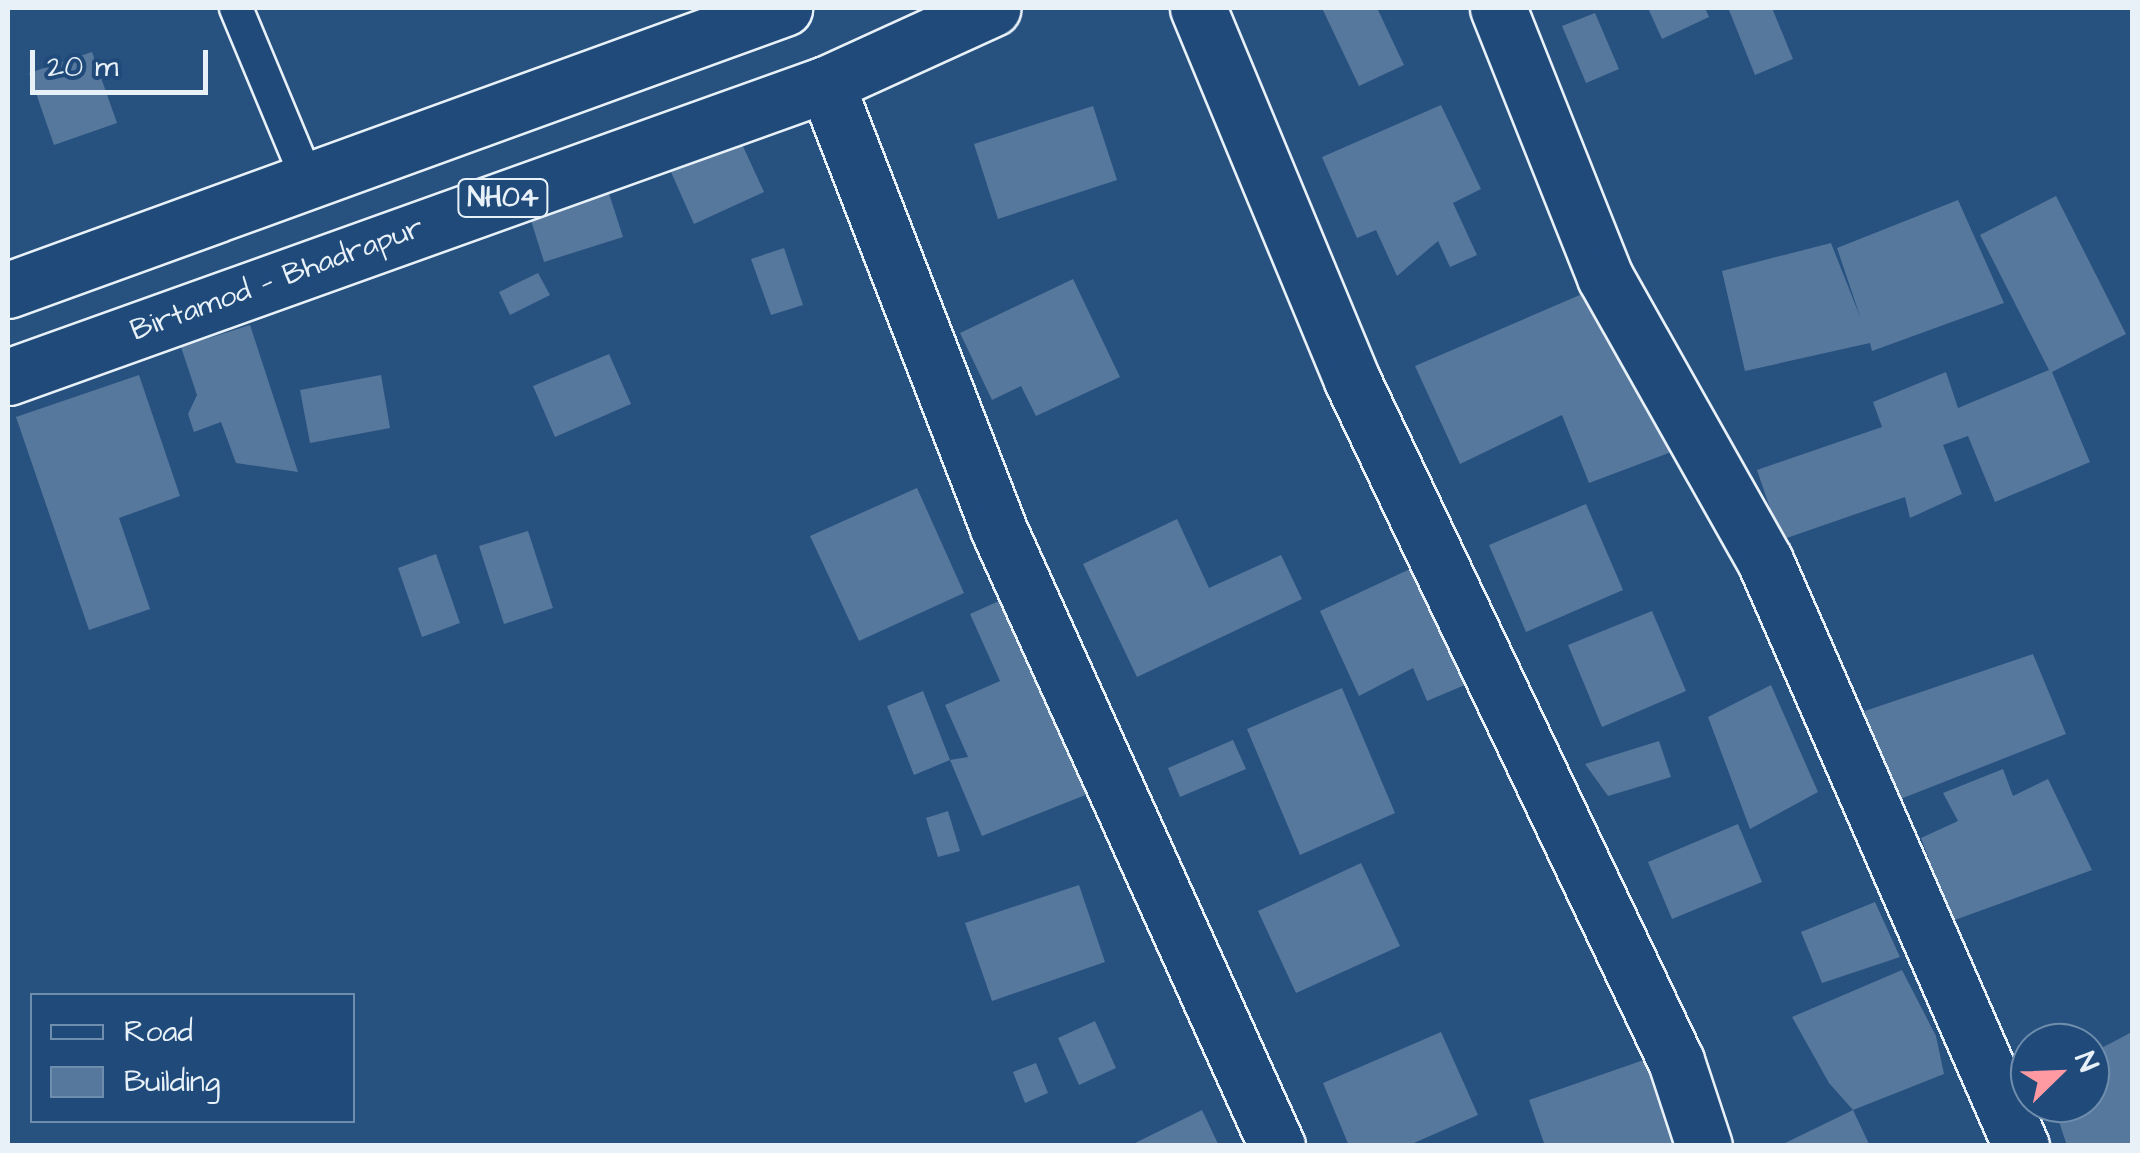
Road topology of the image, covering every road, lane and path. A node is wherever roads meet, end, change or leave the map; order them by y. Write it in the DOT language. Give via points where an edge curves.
graph roads {
  1 [pos="236,8"];
  2 [pos="784,8"];
  3 [pos="992,8"];
  4 [pos="1198,8"];
  5 [pos="1498,8"];
  6 [pos="891,29"];
  7 [pos="826,84"];
  8 [pos="308,181"];
  9 [pos="8,290"];
  10 [pos="8,377"];
  11 [pos="1277,1146"];
  12 [pos="1704,1146"];
  13 [pos="2021,1146"];
  1 -- 8 [label="lane"];
  2 -- 8 [label="street, NH04"];
  3 -- 6 [label="street, Birtamod — Bhadrapur / NH04"];
  4 -- 12 [label="street" via="1352,380 1676,1061"];
  5 -- 13 [label="street" via="1605,277 1764,561"];
  6 -- 7 [label="street, Birtamod — Bhadrapur / NH04"];
  7 -- 10 [label="street, Birtamod — Bhadrapur / NH04"];
  7 -- 11 [label="street" via="998,528"];
  8 -- 9 [label="street, NH04"];
}
